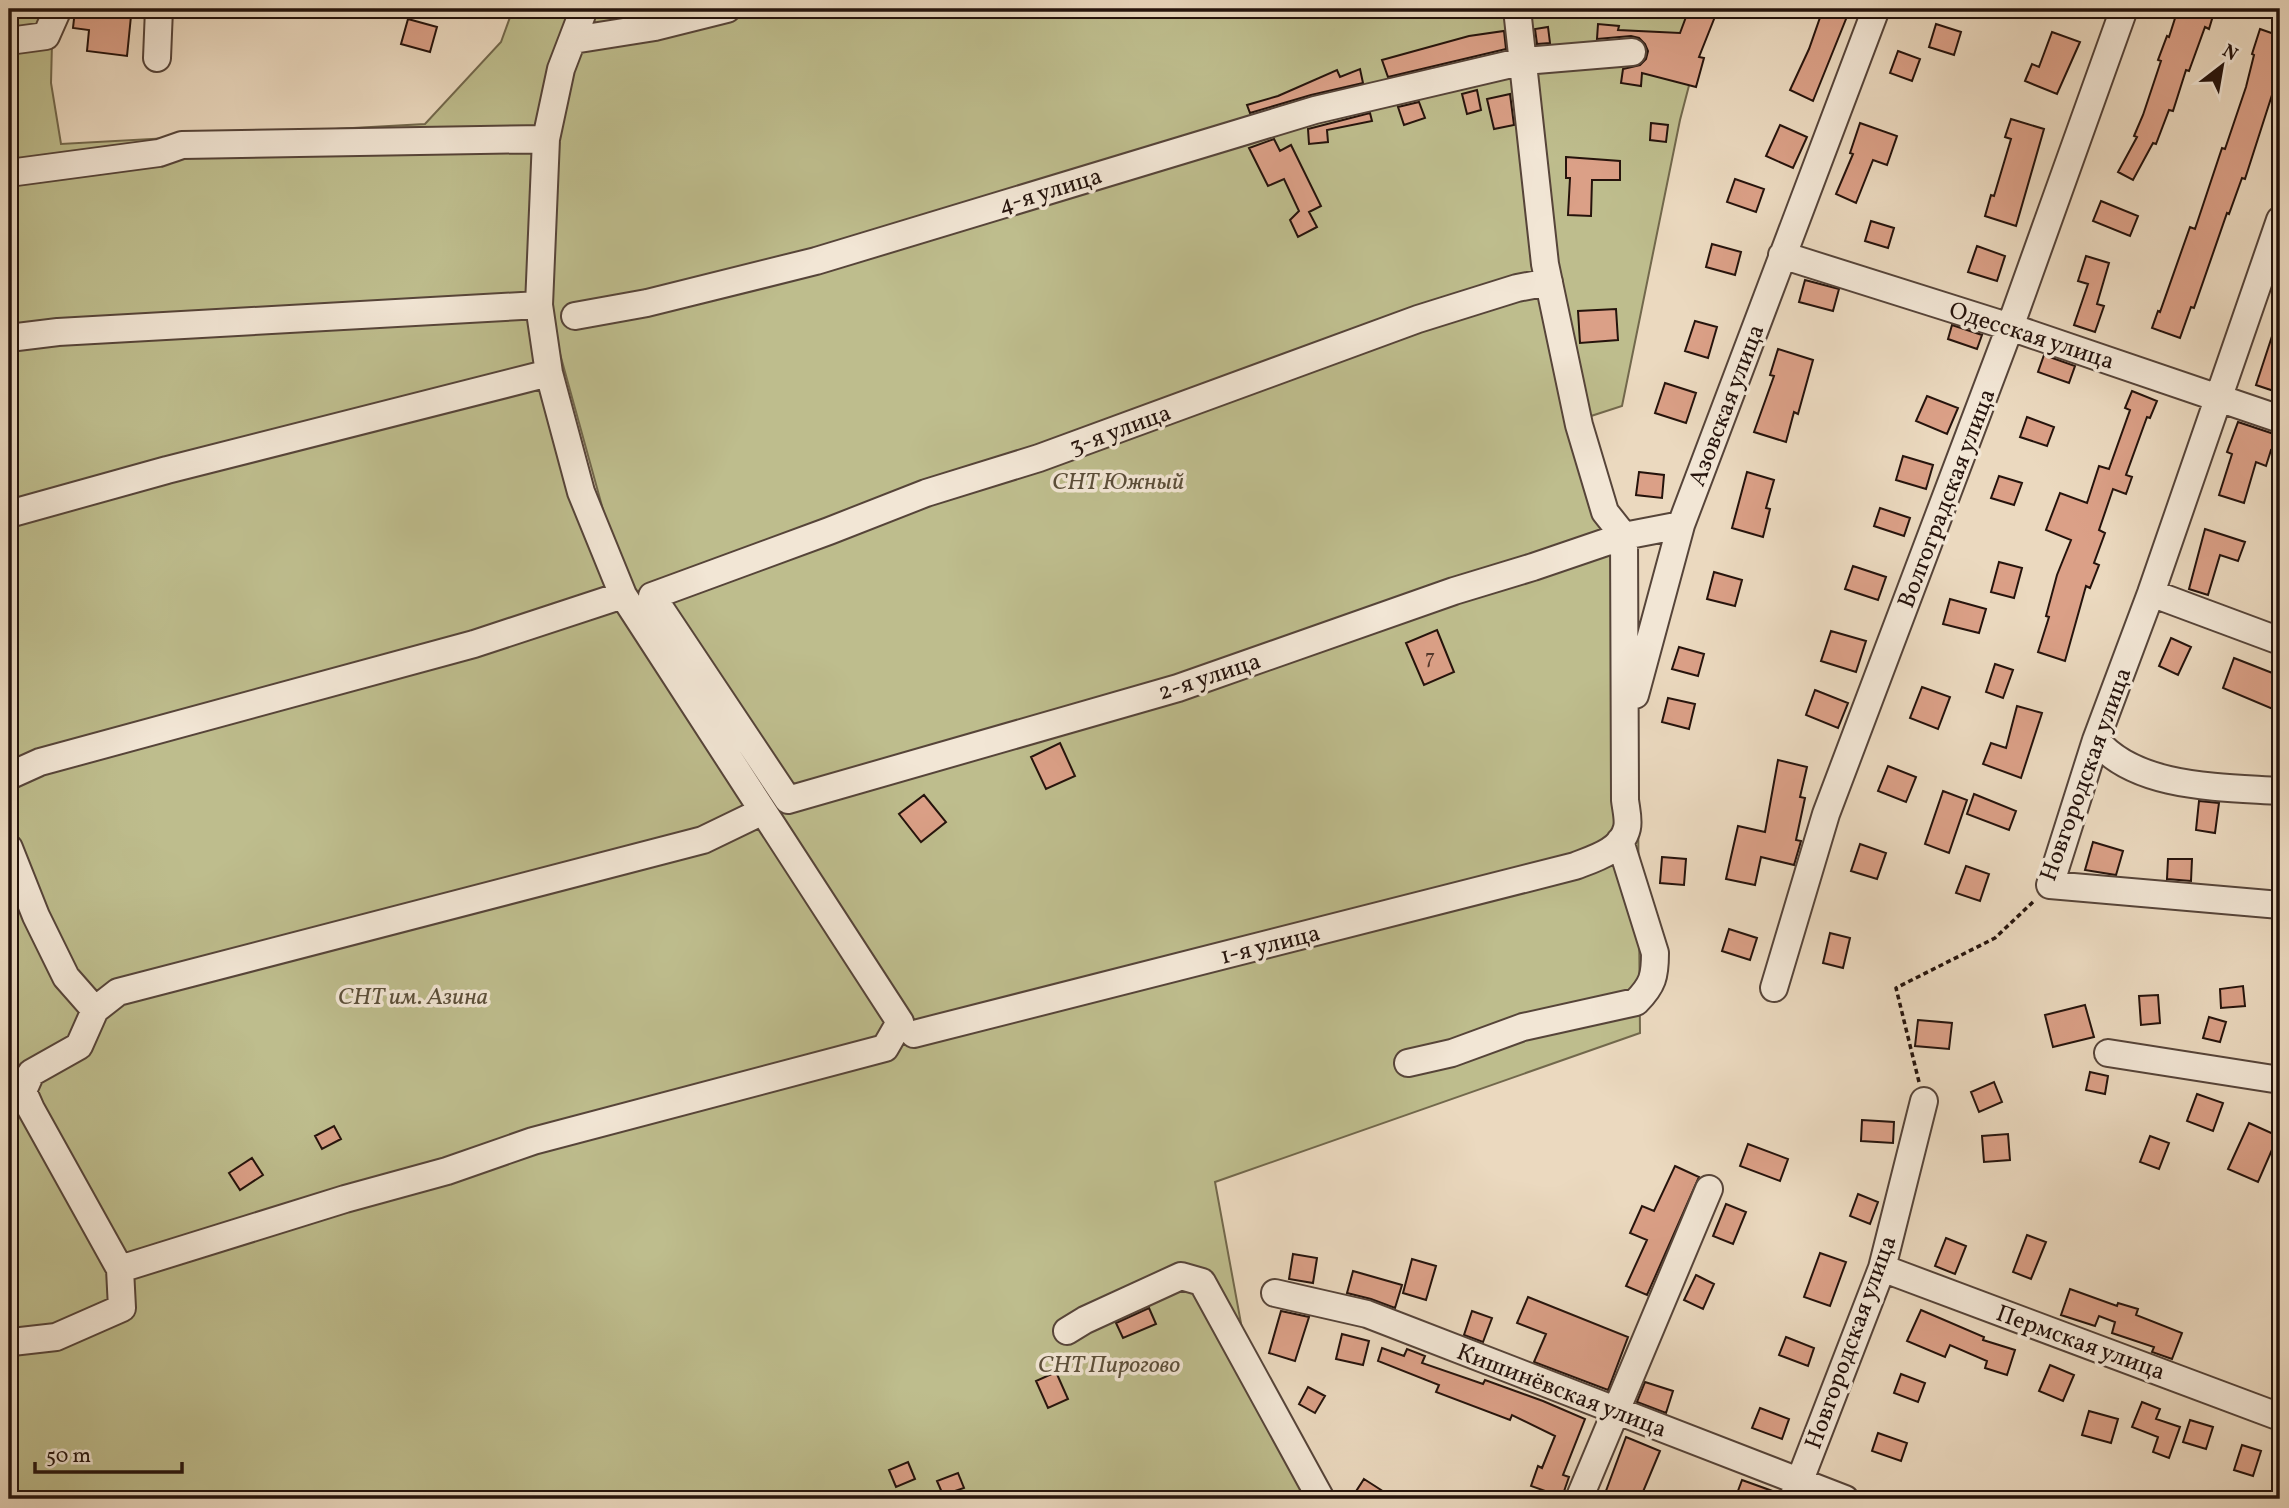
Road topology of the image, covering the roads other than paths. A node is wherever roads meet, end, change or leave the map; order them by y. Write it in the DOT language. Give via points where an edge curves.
graph roads {
  1 [pos="58,9"];
  2 [pos="159,9"];
  3 [pos="584,9"];
  4 [pos="727,9"];
  5 [pos="1517,9"];
  6 [pos="1876,9"];
  7 [pos="2124,9"];
  8 [pos="573,40"];
  9 [pos="9,41"];
  10 [pos="1632,52"];
  11 [pos="157,58"];
  12 [pos="1524,61"];
  13 [pos="546,139"];
  14 [pos="9,173"];
  15 [pos="2280,220"];
  16 [pos="1782,254"];
  17 [pos="1549,282"];
  18 [pos="539,304"];
  19 [pos="575,316"];
  20 [pos="2010,327"];
  21 [pos="9,338"];
  22 [pos="549,373"];
  23 [pos="2219,398"];
  24 [pos="2280,419"];
  25 [pos="9,514"];
  26 [pos="1681,525"];
  27 [pos="1624,536"];
  28 [pos="2151,593"];
  29 [pos="623,595"];
  30 [pos="2280,641"];
  31 [pos="2096,740"];
  32 [pos="9,776"];
  33 [pos="2280,792"];
  34 [pos="788,800"];
  35 [pos="763,811"];
  36 [pos="1636,815"];
  37 [pos="1620,841"];
  38 [pos="9,848"];
  39 [pos="2280,905"];
  40 [pos="1774,988"];
  41 [pos="95,1010"];
  42 [pos="914,1034"];
  43 [pos="2108,1053"];
  44 [pos="1408,1063"];
  45 [pos="2280,1080"];
  46 [pos="1924,1101"];
  47 [pos="1709,1189"];
  48 [pos="1882,1268"];
  49 [pos="120,1269"];
  50 [pos="1275,1293"];
  51 [pos="1067,1331"];
  52 [pos="9,1345"];
  53 [pos="1614,1411"];
  54 [pos="2280,1417"];
  55 [pos="1304,1453"];
  56 [pos="1795,1491"];
  57 [pos="1321,1499"];
  58 [pos="1334,1499"];
  59 [pos="1579,1499"];
  60 [pos="1845,1499"];
  1 -- 9 [label="street" via="46,36"];
  2 -- 11 [label="street"];
  3 -- 8 [label="street"];
  4 -- 8 [label="street"];
  5 -- 12 [label="street"];
  6 -- 16 [label="street, Азовская улица"];
  7 -- 20 [label="street, Волгоградская улица"];
  8 -- 13 [label="street" via="561,69"];
  10 -- 12 [label="street, 4-я улица"];
  12 -- 17 [label="street"];
  12 -- 19 [label="street, 4-я улица" via="1315,110 816,261"];
  13 -- 14 [label="street" via="182,145 159,153"];
  13 -- 18 [label="street"];
  15 -- 23 [label="street, Новгородская улица"];
  16 -- 20 [label="street, Одесская улица"];
  16 -- 26 [label="street, Азовская улица"];
  17 -- 27 [label="street" via="1579,425 1605,512"];
  17 -- 34 [label="street, 3-я улица" via="1418,318 652,596"];
  18 -- 21 [label="street"];
  18 -- 22 [label="street"];
  20 -- 23 [label="street, Одесская улица"];
  20 -- 40 [label="street, Волгоградская улица" via="1826,814"];
  22 -- 25 [label="street"];
  22 -- 29 [label="street" via="581,492"];
  23 -- 24 [label="street, Одесская улица"];
  23 -- 28 [label="street, Новгородская улица"];
  26 -- 27 [label="street, 2-я улица"];
  26 -- 36 [label="street, Азовская улица" via="1634,692"];
  27 -- 34 [label="street, 2-я улица" via="1178,688"];
  27 -- 37 [label="street" via="1628,828"];
  28 -- 30 [label="street"];
  28 -- 31 [label="street, Новгородская улица"];
  29 -- 32 [label="street" via="474,644 40,762"];
  29 -- 35 [label="street"];
  31 -- 33 [label="street" via="2131,766 2179,783"];
  31 -- 39 [label="street, Новгородская улица" via="2050,885"];
  35 -- 41 [label="street" via="704,840 118,992"];
  35 -- 49 [label="street" via="900,1022 886,1048 533,1141"];
  37 -- 42 [label="street, 1-я улица" via="1603,855 1575,866"];
  37 -- 44 [label="street" via="1655,953 1650,988 1636,1002 1523,1027 1452,1053"];
  38 -- 41 [label="street" via="66,977"];
  41 -- 49 [label="street" via="79,1046 31,1073 23,1091"];
  43 -- 45 [label="street"];
  46 -- 48 [label="street, Новгородская улица"];
  47 -- 53 [label="street"];
  48 -- 54 [label="street, Пермская улица"];
  48 -- 56 [label="street, Новгородская улица"];
  49 -- 52 [label="street" via="122,1308 56,1337"];
  50 -- 53 [label="street, Кишинёвская улица" via="1367,1314"];
  51 -- 57 [label="street" via="1181,1276 1202,1282"];
  53 -- 56 [label="street, Кишинёвская улица"];
  53 -- 59 [label="street"];
  55 -- 58 [label="street"];
  56 -- 60 [label="street, Кишинёвская улица"];
}
